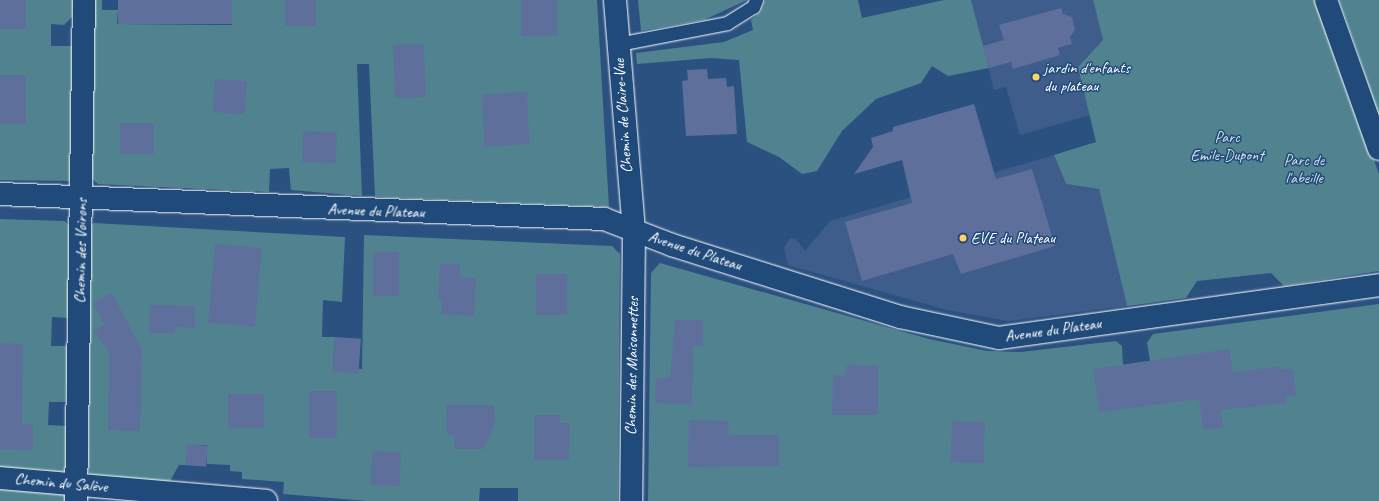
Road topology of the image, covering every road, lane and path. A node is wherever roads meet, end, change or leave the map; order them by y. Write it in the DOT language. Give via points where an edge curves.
graph roads {
  1 [pos="84,0"];
  2 [pos="615,0"];
  3 [pos="756,0"];
  4 [pos="1326,0"];
  5 [pos="618,44"];
  6 [pos="1377,138"];
  7 [pos="0,194"];
  8 [pos="82,198"];
  9 [pos="634,231"];
  10 [pos="1379,285"];
  11 [pos="0,478"];
  12 [pos="76,492"];
  13 [pos="266,501"];
  14 [pos="631,501"];
  1 -- 8 [label="street, Chemin des Voirons"];
  2 -- 5 [label="street, Chemin de Claire-Vue"];
  3 -- 5 [label="lane" via="754,8 727,23"];
  4 -- 6 [label="street"];
  5 -- 9 [label="street, Chemin de Claire-Vue"];
  7 -- 8 [label="street, Avenue du Plateau"];
  8 -- 9 [label="street, Avenue du Plateau" via="604,219"];
  8 -- 12 [label="street, Chemin des Voirons"];
  9 -- 10 [label="street, Avenue du Plateau" via="900,317 999,338"];
  9 -- 14 [label="street, Chemin des Maisonnettes"];
  11 -- 12 [label="street, Chemin du Salève"];
  12 -- 13 [label="street, Chemin du Salève"];
}
